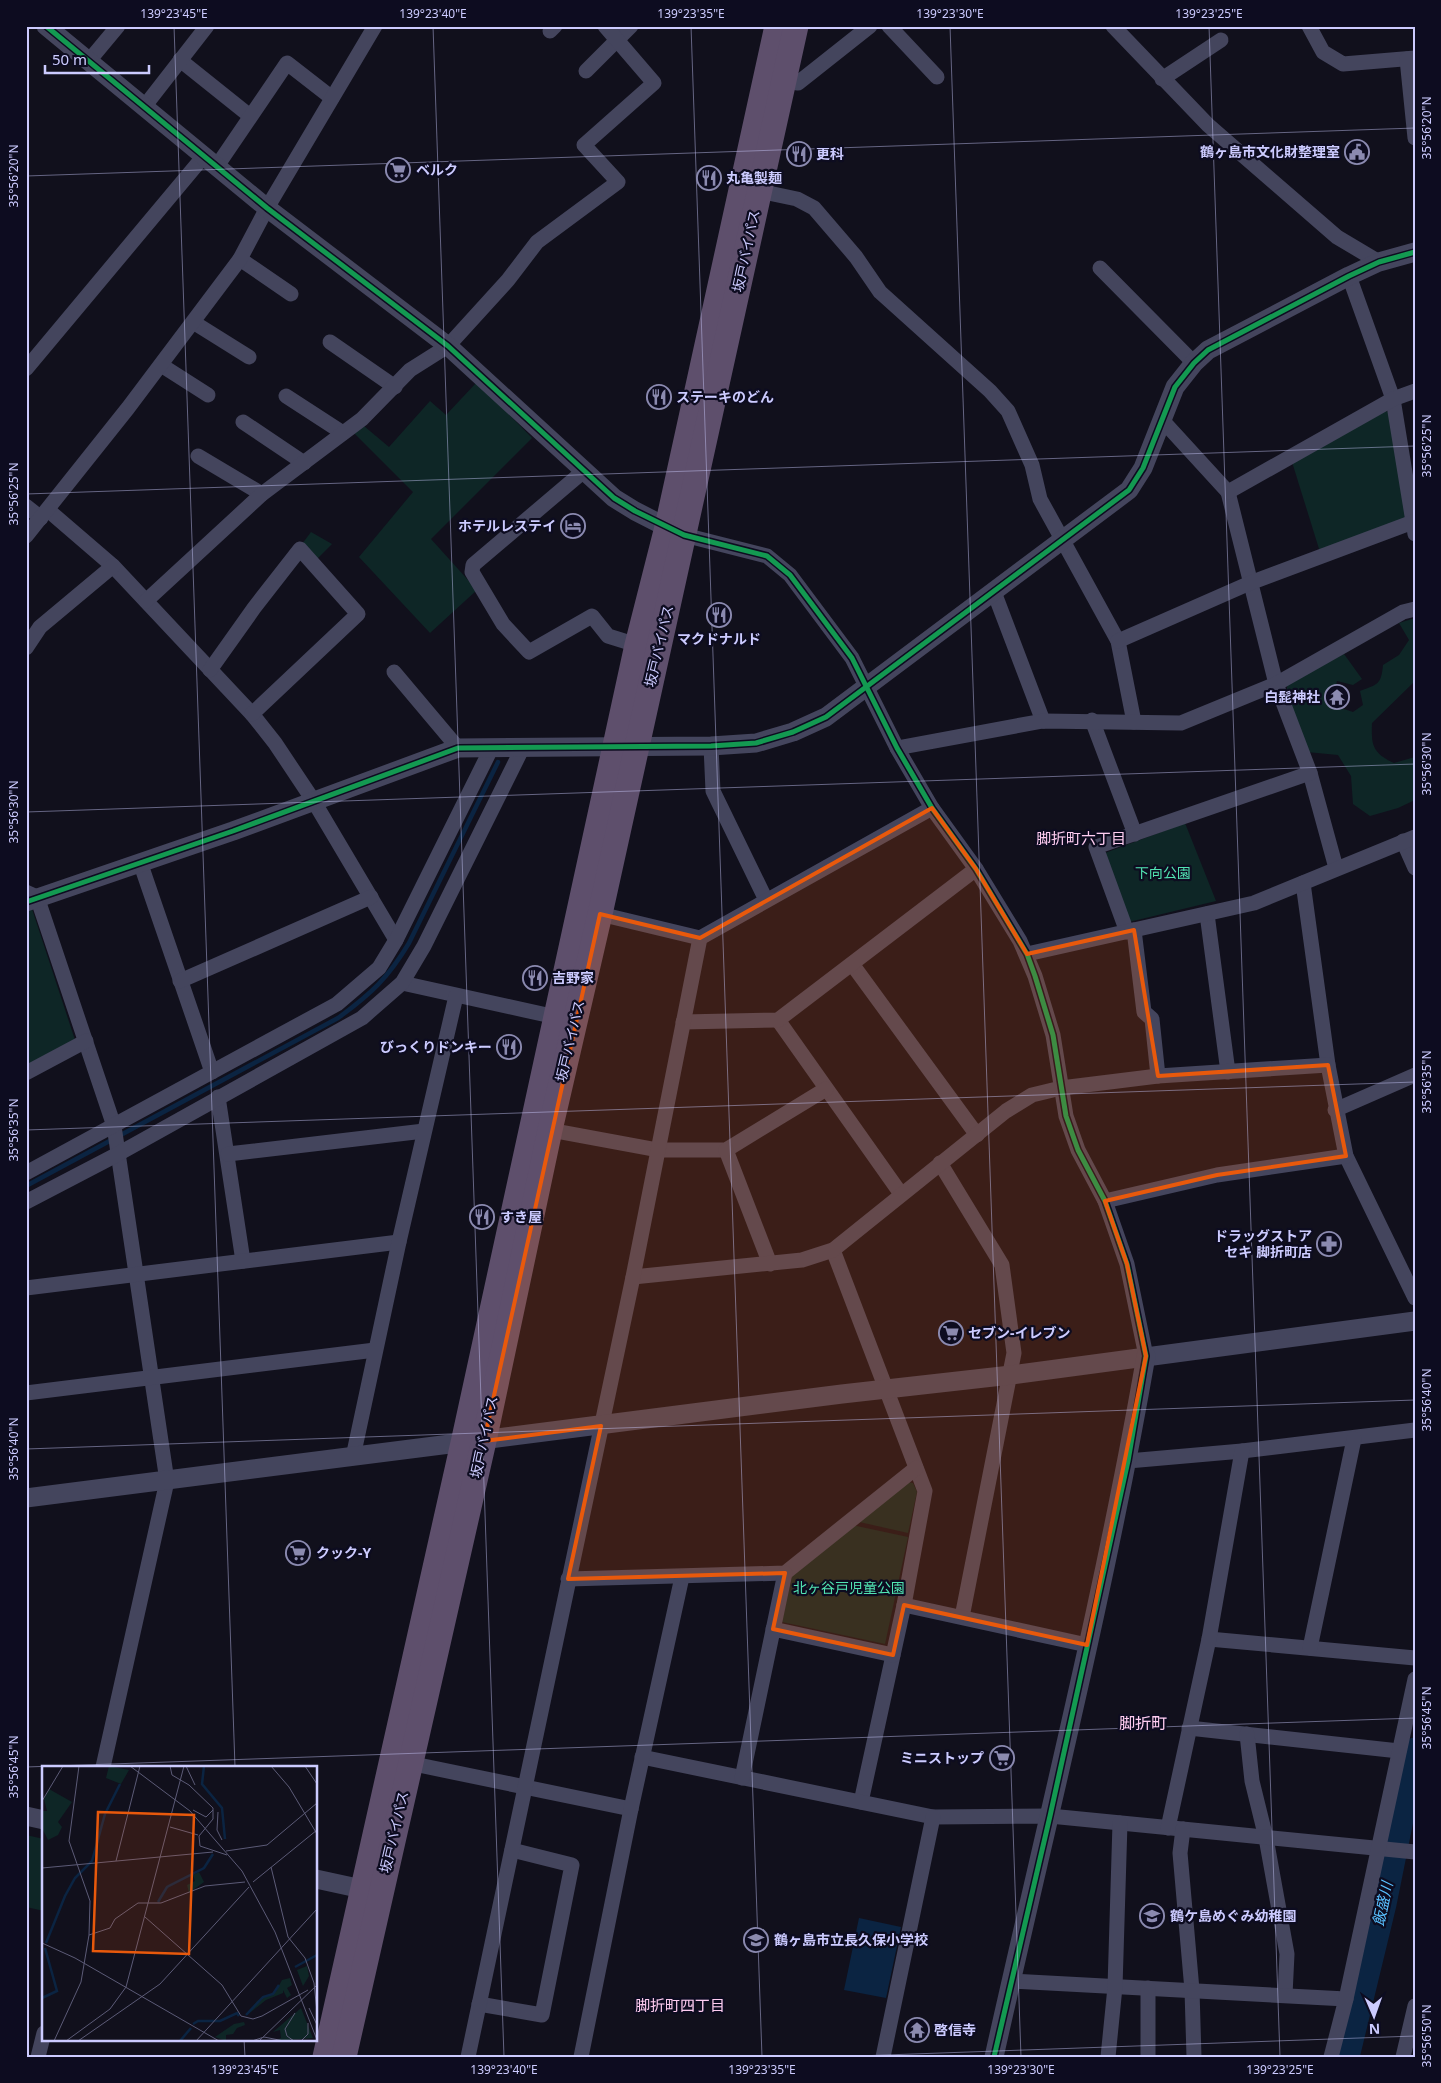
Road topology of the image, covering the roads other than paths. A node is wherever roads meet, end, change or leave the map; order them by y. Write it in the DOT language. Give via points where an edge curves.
graph roads {
  1 [pos="46,26"];
  2 [pos="118,26"];
  3 [pos="207,26"];
  4 [pos="375,26"];
  5 [pos="605,26"];
  6 [pos="631,26"];
  7 [pos="777,26"];
  8 [pos="796,26"];
  9 [pos="870,26"];
  10 [pos="889,26"];
  11 [pos="1113,26"];
  12 [pos="1309,26"];
  13 [pos="1221,40"];
  14 [pos="619,41"];
  15 [pos="1411,59"];
  16 [pos="180,60"];
  17 [pos="88,62"];
  18 [pos="586,71"];
  19 [pos="937,77"];
  20 [pos="1162,79"];
  21 [pos="784,81"];
  22 [pos="332,98"];
  23 [pos="144,107"];
  24 [pos="250,116"];
  25 [pos="1415,138"];
  26 [pos="210,161"];
  27 [pos="759,191"];
  28 [pos="267,208"];
  29 [pos="1415,252"];
  30 [pos="240,259"];
  31 [pos="1379,262"];
  32 [pos="1100,268"];
  33 [pos="1350,276"];
  34 [pos="291,294"];
  35 [pos="193,322"];
  36 [pos="330,342"];
  37 [pos="448,346"];
  38 [pos="249,357"];
  39 [pos="1194,363"];
  40 [pos="160,364"];
  41 [pos="26,370"];
  42 [pos="395,387"];
  43 [pos="1415,391"];
  44 [pos="208,395"];
  45 [pos="286,396"];
  46 [pos="1393,399"];
  47 [pos="1163,421"];
  48 [pos="243,422"];
  49 [pos="343,433"];
  50 [pos="198,456"];
  51 [pos="304,463"];
  52 [pos="585,470"];
  53 [pos="1228,492"];
  54 [pos="262,494"];
  55 [pos="26,506"];
  56 [pos="44,514"];
  57 [pos="1414,528"];
  58 [pos="675,531"];
  59 [pos="26,536"];
  60 [pos="1063,540"];
  61 [pos="113,566"];
  62 [pos="1250,584"];
  63 [pos="994,592"];
  64 [pos="146,601"];
  65 [pos="1415,609"];
  66 [pos="1118,641"];
  67 [pos="637,645"];
  68 [pos="26,648"];
  69 [pos="210,670"];
  70 [pos="394,672"];
  71 [pos="1276,684"];
  72 [pos="866,686"];
  73 [pos="252,714"];
  74 [pos="1092,720"];
  75 [pos="1043,721"];
  76 [pos="1134,722"];
  77 [pos="626,746"];
  78 [pos="711,746"];
  79 [pos="492,747"];
  80 [pos="522,747"];
  81 [pos="458,748"];
  82 [pos="897,748"];
  83 [pos="1310,773"];
  84 [pos="313,800"];
  85 [pos="932,808"];
  86 [pos="1135,834"];
  87 [pos="1409,839"];
  88 [pos="140,862"];
  89 [pos="1336,868"];
  90 [pos="1415,868"];
  91 [pos="976,869"];
  92 [pos="1303,883"];
  93 [pos="30,897"];
  94 [pos="371,897"];
  95 [pos="766,900"];
  96 [pos="600,914"];
  97 [pos="1207,914"];
  98 [pos="1130,931"];
  99 [pos="700,938"];
  100 [pos="396,940"];
  101 [pos="1026,954"];
  102 [pos="852,964"];
  103 [pos="180,981"];
  104 [pos="402,982"];
  105 [pos="456,996"];
  106 [pos="556,1018"];
  107 [pos="778,1020"];
  108 [pos="683,1022"];
  109 [pos="86,1041"];
  110 [pos="1328,1065"];
  111 [pos="212,1072"];
  112 [pos="1228,1072"];
  113 [pos="26,1073"];
  114 [pos="1415,1075"];
  115 [pos="1158,1076"];
  116 [pos="1061,1088"];
  117 [pos="826,1089"];
  118 [pos="218,1097"];
  119 [pos="1335,1110"];
  120 [pos="114,1126"];
  121 [pos="550,1130"];
  122 [pos="424,1131"];
  123 [pos="977,1135"];
  124 [pos="658,1150"];
  125 [pos="726,1150"];
  126 [pos="118,1154"];
  127 [pos="228,1154"];
  128 [pos="1346,1156"];
  129 [pos="940,1163"];
  130 [pos="26,1173"];
  131 [pos="901,1194"];
  132 [pos="1105,1201"];
  133 [pos="26,1202"];
  134 [pos="399,1242"];
  135 [pos="832,1250"];
  136 [pos="243,1261"];
  137 [pos="770,1264"];
  138 [pos="136,1274"];
  139 [pos="633,1277"];
  140 [pos="26,1288"];
  141 [pos="1415,1298"];
  142 [pos="1415,1321"];
  143 [pos="375,1350"];
  144 [pos="1146,1356"];
  145 [pos="1011,1375"];
  146 [pos="153,1376"];
  147 [pos="886,1389"];
  148 [pos="26,1393"];
  149 [pos="601,1426"];
  150 [pos="1415,1430"];
  151 [pos="1354,1439"];
  152 [pos="473,1442"];
  153 [pos="1242,1451"];
  154 [pos="353,1457"];
  155 [pos="1128,1461"];
  156 [pos="916,1468"];
  157 [pos="167,1481"];
  158 [pos="26,1498"];
  159 [pos="785,1573"];
  160 [pos="682,1577"];
  161 [pos="568,1579"];
  162 [pos="904,1605"];
  163 [pos="962,1617"];
  164 [pos="773,1629"];
  165 [pos="1208,1638"];
  166 [pos="1087,1645"];
  167 [pos="1310,1648"];
  168 [pos="893,1655"];
  169 [pos="1415,1658"];
  170 [pos="1415,1679"];
  171 [pos="1189,1728"];
  172 [pos="1247,1734"];
  173 [pos="1400,1751"];
  174 [pos="642,1757"];
  175 [pos="409,1763"];
  176 [pos="103,1766"];
  177 [pos="742,1778"];
  178 [pos="525,1788"];
  179 [pos="862,1802"];
  180 [pos="631,1809"];
  181 [pos="26,1816"];
  182 [pos="1050,1816"];
  183 [pos="933,1817"];
  184 [pos="42,1820"];
  185 [pos="1120,1823"];
  186 [pos="1176,1829"];
  187 [pos="1266,1838"];
  188 [pos="1378,1849"];
  189 [pos="512,1850"];
  190 [pos="1415,1852"];
  191 [pos="318,1879"];
  192 [pos="362,1889"];
  193 [pos="1011,1981"];
  194 [pos="1115,1987"];
  195 [pos="1148,1988"];
  196 [pos="1192,1990"];
  197 [pos="1285,1995"];
  198 [pos="1346,1999"];
  199 [pos="479,2004"];
  200 [pos="1415,2006"];
  201 [pos="42,2040"];
  202 [pos="26,2050"];
  203 [pos="343,2056"];
  204 [pos="34,2057"];
  205 [pos="38,2057"];
  206 [pos="468,2057"];
  207 [pos="581,2057"];
  208 [pos="883,2057"];
  209 [pos="994,2057"];
  210 [pos="1108,2057"];
  211 [pos="1148,2057"];
  212 [pos="1194,2057"];
  213 [pos="1331,2057"];
  214 [pos="1403,2057"];
  1 -- 17 [label="street"];
  2 -- 17 [label="street"];
  3 -- 16 [label="street"];
  4 -- 22 [label="street"];
  5 -- 14 [label="street"];
  6 -- 14 [label="street"];
  7 -- 58 [label="highway, 坂戸バイパス"];
  8 -- 21 [label="highway, 坂戸バイパス"];
  9 -- 21 [label="street" via="798,83"];
  10 -- 19 [label="street"];
  11 -- 20 [label="street"];
  12 -- 15 [label="street" via="1323,52 1343,64"];
  13 -- 20 [label="street"];
  14 -- 18 [label="street"];
  14 -- 37 [label="street" via="654,83 584,145 618,182 537,242 508,280"];
  15 -- 25 [label="street"];
  16 -- 23 [label="street"];
  16 -- 24 [label="street"];
  17 -- 23 [label="street"];
  20 -- 31 [label="street" via="1208,125 1337,237"];
  21 -- 27 [label="highway, 坂戸バイパス"];
  22 -- 24 [label="street" via="286,63"];
  22 -- 28 [label="street"];
  23 -- 26 [label="street"];
  24 -- 26 [label="street"];
  26 -- 28 [label="street"];
  26 -- 41 [label="street"];
  27 -- 58 [label="highway, 坂戸バイパス"];
  27 -- 60 [label="street" via="797,199 814,208 856,257 880,292 1008,411 1032,465 1040,499"];
  28 -- 30 [label="street"];
  28 -- 37 [label="street"];
  29 -- 31 [label="street"];
  30 -- 34 [label="street"];
  30 -- 35 [label="street"];
  31 -- 33 [label="street"];
  32 -- 39 [label="street"];
  33 -- 39 [label="street" via="1208,350"];
  33 -- 46 [label="street"];
  35 -- 38 [label="street"];
  35 -- 40 [label="street"];
  36 -- 42 [label="street"];
  37 -- 42 [label="street" via="410,370"];
  37 -- 52 [label="street"];
  39 -- 47 [label="street" via="1176,387"];
  40 -- 44 [label="street"];
  40 -- 56 [label="street"];
  42 -- 49 [label="street"];
  43 -- 46 [label="street"];
  45 -- 49 [label="street"];
  46 -- 53 [label="street"];
  46 -- 57 [label="street"];
  47 -- 53 [label="street"];
  47 -- 60 [label="street" via="1144,468 1129,490"];
  48 -- 51 [label="street"];
  49 -- 51 [label="street"];
  50 -- 54 [label="street"];
  51 -- 54 [label="street"];
  52 -- 58 [label="street" via="614,498"];
  52 -- 67 [label="street" via="473,565 472,572 503,624 530,652 592,616 608,636"];
  53 -- 62 [label="street"];
  54 -- 64 [label="street"];
  55 -- 56 [label="street"];
  56 -- 59 [label="street"];
  56 -- 61 [label="street"];
  57 -- 62 [label="street"];
  58 -- 67 [label="highway, 坂戸バイパス"];
  58 -- 72 [label="street" via="767,556 790,575 852,658"];
  58 -- 77 [label="highway, 坂戸バイパス"];
  60 -- 63 [label="street"];
  60 -- 66 [label="street"];
  61 -- 64 [label="street"];
  61 -- 68 [label="street" via="40,627"];
  62 -- 66 [label="street"];
  62 -- 71 [label="street"];
  63 -- 72 [label="street"];
  63 -- 75 [label="street"];
  64 -- 69 [label="street"];
  65 -- 71 [label="street" via="1402,612"];
  66 -- 76 [label="street"];
  67 -- 77 [label="highway, 坂戸バイパス"];
  69 -- 73 [label="street"];
  69 -- 73 [label="street" via="300,549 358,614"];
  70 -- 81 [label="street"];
  71 -- 76 [label="street" via="1181,723"];
  71 -- 83 [label="street"];
  72 -- 78 [label="street" via="826,717 793,732 756,743"];
  72 -- 82 [label="street"];
  73 -- 84 [label="street"];
  74 -- 75 [label="street"];
  74 -- 76 [label="street"];
  74 -- 86 [label="street"];
  75 -- 82 [label="street"];
  77 -- 78 [label="street"];
  77 -- 80 [label="street"];
  77 -- 96 [label="highway, 坂戸バイパス"];
  77 -- 106 [label="highway, 坂戸バイパス"];
  78 -- 95 [label="street" via="713,791"];
  79 -- 80 [label="street"];
  79 -- 81 [label="street"];
  79 -- 100 [label="street"];
  80 -- 104 [label="street" via="424,946"];
  81 -- 84 [label="street"];
  82 -- 85 [label="street"];
  83 -- 86 [label="street"];
  83 -- 89 [label="street"];
  84 -- 88 [label="street"];
  84 -- 94 [label="street"];
  85 -- 91 [label="street"];
  85 -- 95 [label="street"];
  86 -- 98 [label="street" via="1096,847"];
  87 -- 89 [label="street"];
  87 -- 90 [label="street"];
  88 -- 93 [label="street"];
  88 -- 103 [label="street"];
  89 -- 92 [label="street"];
  91 -- 101 [label="street"];
  91 -- 102 [label="street"];
  92 -- 97 [label="street" via="1254,903"];
  92 -- 110 [label="street"];
  93 -- 109 [label="street"];
  94 -- 100 [label="street"];
  94 -- 103 [label="street"];
  95 -- 99 [label="street"];
  96 -- 99 [label="street"];
  96 -- 121 [label="highway, 坂戸バイパス"];
  97 -- 98 [label="street"];
  97 -- 112 [label="street"];
  98 -- 101 [label="street"];
  98 -- 115 [label="street" via="1144,1012 1152,1019"];
  99 -- 108 [label="street"];
  100 -- 111 [label="street" via="379,968 336,1004"];
  101 -- 116 [label="street" via="1036,976 1053,1035"];
  102 -- 107 [label="street"];
  102 -- 123 [label="street"];
  103 -- 111 [label="street"];
  104 -- 105 [label="street"];
  104 -- 118 [label="street" via="362,1018"];
  105 -- 106 [label="street"];
  105 -- 122 [label="street"];
  106 -- 152 [label="highway, 坂戸バイパス"];
  107 -- 108 [label="street"];
  107 -- 117 [label="street"];
  108 -- 124 [label="street"];
  109 -- 113 [label="street"];
  109 -- 120 [label="street"];
  110 -- 112 [label="street"];
  110 -- 119 [label="street"];
  111 -- 120 [label="street"];
  112 -- 115 [label="street"];
  114 -- 119 [label="street"];
  115 -- 116 [label="street"];
  116 -- 123 [label="street" via="1032,1095"];
  116 -- 132 [label="street" via="1066,1116 1078,1150"];
  117 -- 125 [label="street"];
  117 -- 131 [label="street"];
  118 -- 126 [label="street"];
  118 -- 127 [label="street"];
  119 -- 128 [label="street"];
  120 -- 126 [label="street"];
  120 -- 130 [label="street"];
  121 -- 124 [label="street"];
  121 -- 152 [label="highway, 坂戸バイパス"];
  122 -- 127 [label="street"];
  122 -- 134 [label="street"];
  123 -- 129 [label="street"];
  124 -- 125 [label="street"];
  124 -- 139 [label="street"];
  125 -- 137 [label="street"];
  126 -- 133 [label="street"];
  126 -- 138 [label="street"];
  127 -- 136 [label="street"];
  128 -- 132 [label="street" via="1217,1175"];
  128 -- 141 [label="street"];
  129 -- 131 [label="street"];
  129 -- 145 [label="street" via="1002,1265 1014,1353"];
  131 -- 135 [label="street"];
  132 -- 144 [label="street" via="1126,1264"];
  134 -- 136 [label="street"];
  134 -- 143 [label="street"];
  135 -- 137 [label="street" via="802,1260"];
  135 -- 147 [label="street"];
  136 -- 138 [label="street"];
  137 -- 139 [label="street"];
  138 -- 140 [label="street"];
  138 -- 146 [label="street"];
  139 -- 149 [label="street"];
  142 -- 144 [label="street"];
  143 -- 146 [label="street"];
  143 -- 154 [label="street"];
  144 -- 145 [label="street"];
  144 -- 155 [label="street"];
  145 -- 147 [label="street"];
  145 -- 163 [label="street"];
  146 -- 148 [label="street"];
  146 -- 157 [label="street"];
  147 -- 149 [label="street"];
  147 -- 156 [label="street"];
  149 -- 152 [label="street"];
  149 -- 161 [label="street"];
  150 -- 151 [label="street"];
  151 -- 153 [label="street"];
  151 -- 167 [label="street"];
  152 -- 154 [label="street"];
  152 -- 175 [label="highway, 坂戸バイパス"];
  152 -- 192 [label="highway, 坂戸バイパス"];
  153 -- 155 [label="street"];
  153 -- 165 [label="street"];
  154 -- 157 [label="street"];
  155 -- 166 [label="street"];
  156 -- 159 [label="street"];
  156 -- 162 [label="street" via="924,1491"];
  157 -- 158 [label="street"];
  157 -- 176 [label="street"];
  159 -- 160 [label="street"];
  159 -- 164 [label="street"];
  160 -- 161 [label="street"];
  160 -- 174 [label="street"];
  161 -- 178 [label="street"];
  162 -- 163 [label="street"];
  162 -- 168 [label="street"];
  163 -- 166 [label="street"];
  164 -- 168 [label="street"];
  164 -- 177 [label="street"];
  165 -- 167 [label="street"];
  165 -- 171 [label="street"];
  166 -- 182 [label="street"];
  167 -- 169 [label="street"];
  168 -- 179 [label="street"];
  170 -- 173 [label="street"];
  171 -- 172 [label="street"];
  171 -- 186 [label="street"];
  172 -- 173 [label="street"];
  172 -- 187 [label="street" via="1252,1781"];
  173 -- 188 [label="street"];
  174 -- 177 [label="street"];
  174 -- 180 [label="street"];
  175 -- 178 [label="street"];
  175 -- 203 [label="highway, 坂戸バイパス"];
  177 -- 179 [label="street"];
  178 -- 180 [label="street"];
  178 -- 189 [label="street"];
  179 -- 183 [label="street"];
  180 -- 207 [label="street"];
  181 -- 184 [label="street"];
  182 -- 183 [label="street"];
  182 -- 185 [label="street"];
  182 -- 193 [label="street"];
  183 -- 208 [label="street"];
  185 -- 186 [label="street"];
  185 -- 194 [label="street"];
  186 -- 187 [label="street"];
  186 -- 196 [label="street"];
  187 -- 188 [label="street"];
  187 -- 197 [label="street" via="1287,1954"];
  188 -- 190 [label="street"];
  188 -- 198 [label="street"];
  189 -- 199 [label="street"];
  189 -- 199 [label="street" via="572,1865 542,2015"];
  191 -- 192 [label="street"];
  192 -- 203 [label="highway, 坂戸バイパス"];
  193 -- 194 [label="street"];
  193 -- 209 [label="street"];
  194 -- 195 [label="street"];
  194 -- 210 [label="street"];
  195 -- 196 [label="street"];
  195 -- 211 [label="street"];
  196 -- 197 [label="street"];
  196 -- 212 [label="street"];
  197 -- 198 [label="street"];
  198 -- 213 [label="street"];
  199 -- 206 [label="street"];
  200 -- 214 [label="street"];
  201 -- 205 [label="street"];
  202 -- 204 [label="street"];
}
